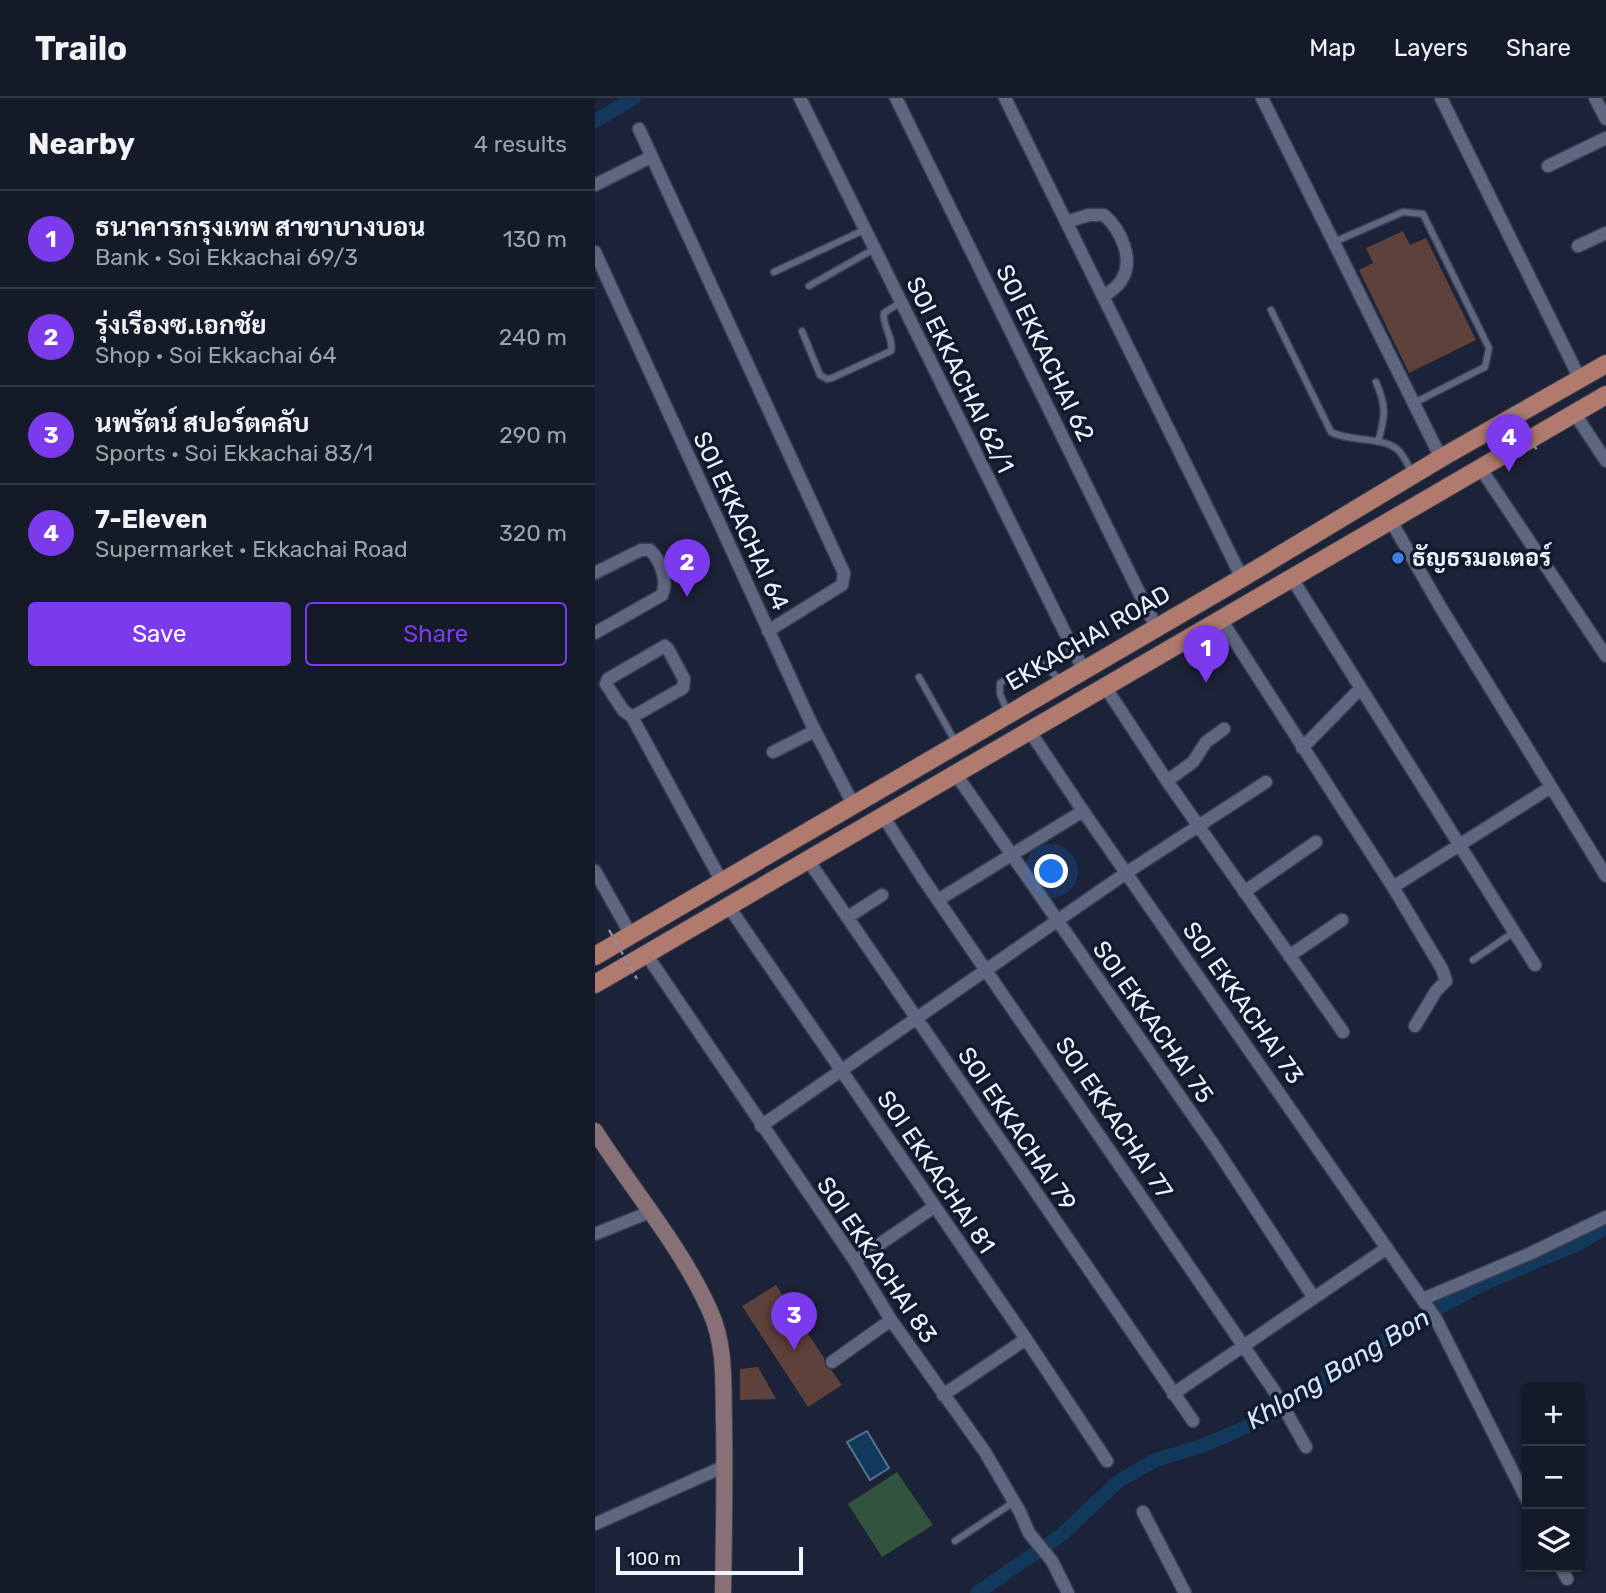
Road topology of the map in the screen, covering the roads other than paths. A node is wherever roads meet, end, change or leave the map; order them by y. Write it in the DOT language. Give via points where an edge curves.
graph roads {
  1 [pos="800,98"];
  2 [pos="896,98"];
  3 [pos="1005,98"];
  4 [pos="1262,98"];
  5 [pos="1441,98"];
  6 [pos="1595,98"];
  7 [pos="1606,119"];
  8 [pos="639,129"];
  9 [pos="1606,138"];
  10 [pos="651,157"];
  11 [pos="1548,166"];
  12 [pos="595,185"];
  13 [pos="1066,222"];
  14 [pos="865,229"];
  15 [pos="1606,233"];
  16 [pos="1334,242"];
  17 [pos="1578,246"];
  18 [pos="874,248"];
  19 [pos="595,252"];
  20 [pos="774,272"];
  21 [pos="809,286"];
  22 [pos="1104,296"];
  23 [pos="901,302"];
  24 [pos="1271,310"];
  25 [pos="802,331"];
  26 [pos="1606,364"];
  27 [pos="1580,379"];
  28 [pos="1376,382"];
  29 [pos="1606,395"];
  30 [pos="1415,403"];
  31 [pos="1574,414"];
  32 [pos="1378,442"];
  33 [pos="1441,458"];
  34 [pos="1606,461"];
  35 [pos="1481,469"];
  36 [pos="1414,475"];
  37 [pos="1391,521"];
  38 [pos="595,573"];
  39 [pos="1291,577"];
  40 [pos="1242,578"];
  41 [pos="1220,618"];
  42 [pos="1156,627"];
  43 [pos="768,631"];
  44 [pos="595,633"];
  45 [pos="1606,656"];
  46 [pos="1083,670"];
  47 [pos="919,677"];
  48 [pos="1062,682"];
  49 [pos="1104,685"];
  50 [pos="1360,689"];
  51 [pos="1008,713"];
  52 [pos="632,718"];
  53 [pos="1224,729"];
  54 [pos="1029,730"];
  55 [pos="815,731"];
  56 [pos="956,743"];
  57 [pos="1302,748"];
  58 [pos="773,752"];
  59 [pos="955,773"];
  60 [pos="900,776"];
  61 [pos="1167,782"];
  62 [pos="1266,782"];
  63 [pos="1551,787"];
  64 [pos="913,798"];
  65 [pos="853,804"];
  66 [pos="1083,811"];
  67 [pos="883,816"];
  68 [pos="1199,826"];
  69 [pos="1315,842"];
  70 [pos="1459,844"];
  71 [pos="1012,855"];
  72 [pos="808,860"];
  73 [pos="595,871"];
  74 [pos="1126,873"];
  75 [pos="1606,876"];
  76 [pos="722,882"];
  77 [pos="1393,887"];
  78 [pos="1244,892"];
  79 [pos="882,895"];
  80 [pos="938,900"];
  81 [pos="729,907"];
  82 [pos="848,917"];
  83 [pos="1342,920"];
  84 [pos="1057,921"];
  85 [pos="1514,932"];
  86 [pos="631,935"];
  87 [pos="646,954"];
  88 [pos="595,956"];
  89 [pos="1289,956"];
  90 [pos="1473,960"];
  91 [pos="1535,965"];
  92 [pos="987,971"];
  93 [pos="595,984"];
  94 [pos="916,1018"];
  95 [pos="1415,1026"];
  96 [pos="1343,1032"];
  97 [pos="841,1070"];
  98 [pos="761,1126"];
  99 [pos="598,1141"];
  100 [pos="934,1207"];
  101 [pos="650,1212"];
  102 [pos="1606,1217"];
  103 [pos="595,1234"];
  104 [pos="1387,1248"];
  105 [pos="855,1261"];
  106 [pos="1314,1298"];
  107 [pos="1423,1299"];
  108 [pos="891,1320"];
  109 [pos="1026,1339"];
  110 [pos="1244,1345"];
  111 [pos="832,1362"];
  112 [pos="1173,1394"];
  113 [pos="943,1395"];
  114 [pos="1193,1421"];
  115 [pos="1306,1447"];
  116 [pos="1107,1461"];
  117 [pos="725,1466"];
  118 [pos="1522,1490"];
  119 [pos="1014,1502"];
  120 [pos="1143,1512"];
  121 [pos="595,1524"];
  122 [pos="955,1541"];
  123 [pos="723,1593"];
  124 [pos="1068,1593"];
  125 [pos="1185,1593"];
  1 -- 14 [label="street, SOI EKKACHAI 62/1"];
  2 -- 42 [label="street, SOI EKKACHAI 62"];
  3 -- 13 [label="street"];
  4 -- 16 [label="street"];
  5 -- 27 [label="street"];
  6 -- 7 [label="street"];
  8 -- 10 [label="street"];
  9 -- 11 [label="street"];
  10 -- 12 [label="street"];
  10 -- 43 [label="street" via="844,573 842,585"];
  13 -- 22 [label="street"];
  13 -- 22 [label="street" via="1104,215 1114,224 1127,257 1126,272"];
  14 -- 18 [label="street, SOI EKKACHAI 62/1"];
  14 -- 20 [label="lane"];
  15 -- 17 [label="street"];
  16 -- 30 [label="street"];
  16 -- 30 [label="lane" via="1403,212 1423,214 1489,348 1485,367"];
  18 -- 21 [label="lane"];
  18 -- 23 [label="street, SOI EKKACHAI 62/1"];
  19 -- 43 [label="street, SOI EKKACHAI 64"];
  22 -- 40 [label="street"];
  23 -- 25 [label="lane" via="884,313 891,351 832,378 820,375"];
  23 -- 46 [label="street, SOI EKKACHAI 62/1"];
  24 -- 32 [label="lane" via="1331,432"];
  26 -- 27 [label="main road, EKKACHAI ROAD"];
  27 -- 33 [label="main road, EKKACHAI ROAD"];
  28 -- 32 [label="lane" via="1385,412"];
  29 -- 31 [label="main road, EKKACHAI ROAD"];
  30 -- 33 [label="street"];
  31 -- 34 [label="street"];
  31 -- 35 [label="main road, EKKACHAI ROAD"];
  32 -- 36 [label="lane" via="1400,453"];
  33 -- 36 [label="main road, EKKACHAI ROAD"];
  35 -- 37 [label="main road, EKKACHAI ROAD"];
  35 -- 45 [label="street"];
  36 -- 40 [label="main road, EKKACHAI ROAD"];
  37 -- 39 [label="main road, EKKACHAI ROAD"];
  37 -- 63 [label="street"];
  38 -- 44 [label="street" via="650,550 665,582 662,595"];
  39 -- 41 [label="main road, EKKACHAI ROAD"];
  39 -- 50 [label="street"];
  40 -- 42 [label="main road, EKKACHAI ROAD"];
  41 -- 49 [label="main road, EKKACHAI ROAD"];
  41 -- 57 [label="street"];
  42 -- 46 [label="main road, EKKACHAI ROAD"];
  43 -- 55 [label="street, SOI EKKACHAI 64"];
  46 -- 48 [label="main road, EKKACHAI ROAD"];
  47 -- 56 [label="lane"];
  48 -- 51 [label="main road, EKKACHAI ROAD"];
  48 -- 51 [label="lane" via="1043,664 1033,664 1000,683"];
  49 -- 54 [label="main road, EKKACHAI ROAD"];
  49 -- 61 [label="street"];
  50 -- 57 [label="street"];
  50 -- 70 [label="street"];
  51 -- 56 [label="main road, EKKACHAI ROAD"];
  52 -- 52 [label="street" via="608,688 608,679 665,646 684,680 683,688"];
  52 -- 76 [label="street"];
  53 -- 61 [label="street"];
  54 -- 59 [label="main road, EKKACHAI ROAD"];
  54 -- 66 [label="street, SOI EKKACHAI 73"];
  55 -- 58 [label="street"];
  55 -- 65 [label="street, SOI EKKACHAI 64"];
  56 -- 60 [label="main road, EKKACHAI ROAD"];
  57 -- 77 [label="street"];
  59 -- 64 [label="main road, EKKACHAI ROAD"];
  59 -- 71 [label="street, SOI EKKACHAI 75"];
  60 -- 64 [label="main road"];
  60 -- 65 [label="main road, EKKACHAI ROAD"];
  61 -- 68 [label="street"];
  62 -- 68 [label="street"];
  63 -- 70 [label="street"];
  63 -- 75 [label="street"];
  64 -- 67 [label="main road, EKKACHAI ROAD"];
  65 -- 76 [label="main road, EKKACHAI ROAD"];
  66 -- 71 [label="street"];
  66 -- 74 [label="street, SOI EKKACHAI 73"];
  67 -- 72 [label="main road, EKKACHAI ROAD"];
  67 -- 80 [label="street, SOI EKKACHAI 77"];
  68 -- 74 [label="street"];
  68 -- 78 [label="street"];
  69 -- 78 [label="street"];
  70 -- 77 [label="street"];
  70 -- 85 [label="street"];
  71 -- 80 [label="street"];
  71 -- 84 [label="street, SOI EKKACHAI 75"];
  72 -- 81 [label="main road, EKKACHAI ROAD"];
  72 -- 82 [label="street, SOI EKKACHAI 79"];
  73 -- 86 [label="street"];
  74 -- 84 [label="street"];
  74 -- 104 [label="street, SOI EKKACHAI 73"];
  76 -- 86 [label="main road, EKKACHAI ROAD"];
  77 -- 95 [label="street" via="1447,979"];
  78 -- 89 [label="street"];
  79 -- 82 [label="street"];
  80 -- 92 [label="street, SOI EKKACHAI 77"];
  81 -- 87 [label="main road, EKKACHAI ROAD"];
  81 -- 97 [label="street, SOI EKKACHAI 81"];
  82 -- 94 [label="street, SOI EKKACHAI 79"];
  83 -- 89 [label="street"];
  84 -- 92 [label="street"];
  84 -- 106 [label="street, SOI EKKACHAI 75"];
  85 -- 90 [label="lane"];
  85 -- 91 [label="street"];
  86 -- 88 [label="main road, EKKACHAI ROAD"];
  87 -- 93 [label="main road, EKKACHAI ROAD"];
  87 -- 98 [label="street, SOI EKKACHAI 83"];
  89 -- 96 [label="street"];
  92 -- 94 [label="street"];
  92 -- 110 [label="street, SOI EKKACHAI 77"];
  94 -- 97 [label="street"];
  94 -- 112 [label="street, SOI EKKACHAI 79"];
  97 -- 98 [label="street"];
  97 -- 100 [label="street, SOI EKKACHAI 81"];
  98 -- 105 [label="street, SOI EKKACHAI 83"];
  99 -- 101 [label="street"];
  100 -- 105 [label="street"];
  100 -- 109 [label="street, SOI EKKACHAI 81"];
  101 -- 103 [label="street"];
  101 -- 117 [label="street" via="711,1312 720,1342"];
  102 -- 107 [label="street"];
  104 -- 106 [label="street"];
  104 -- 107 [label="street, SOI EKKACHAI 73"];
  105 -- 108 [label="street, SOI EKKACHAI 83"];
  106 -- 110 [label="street"];
  107 -- 118 [label="street, SOI EKKACHAI 73"];
  108 -- 111 [label="street"];
  108 -- 113 [label="street, SOI EKKACHAI 83"];
  109 -- 113 [label="street"];
  109 -- 116 [label="street, SOI EKKACHAI 81"];
  110 -- 112 [label="street"];
  110 -- 115 [label="street, SOI EKKACHAI 77"];
  112 -- 114 [label="street, SOI EKKACHAI 79"];
  113 -- 119 [label="street, SOI EKKACHAI 83"];
  117 -- 121 [label="street"];
  117 -- 123 [label="street"];
  119 -- 122 [label="lane"];
  119 -- 124 [label="street, SOI EKKACHAI 83"];
  120 -- 125 [label="street"];
}
